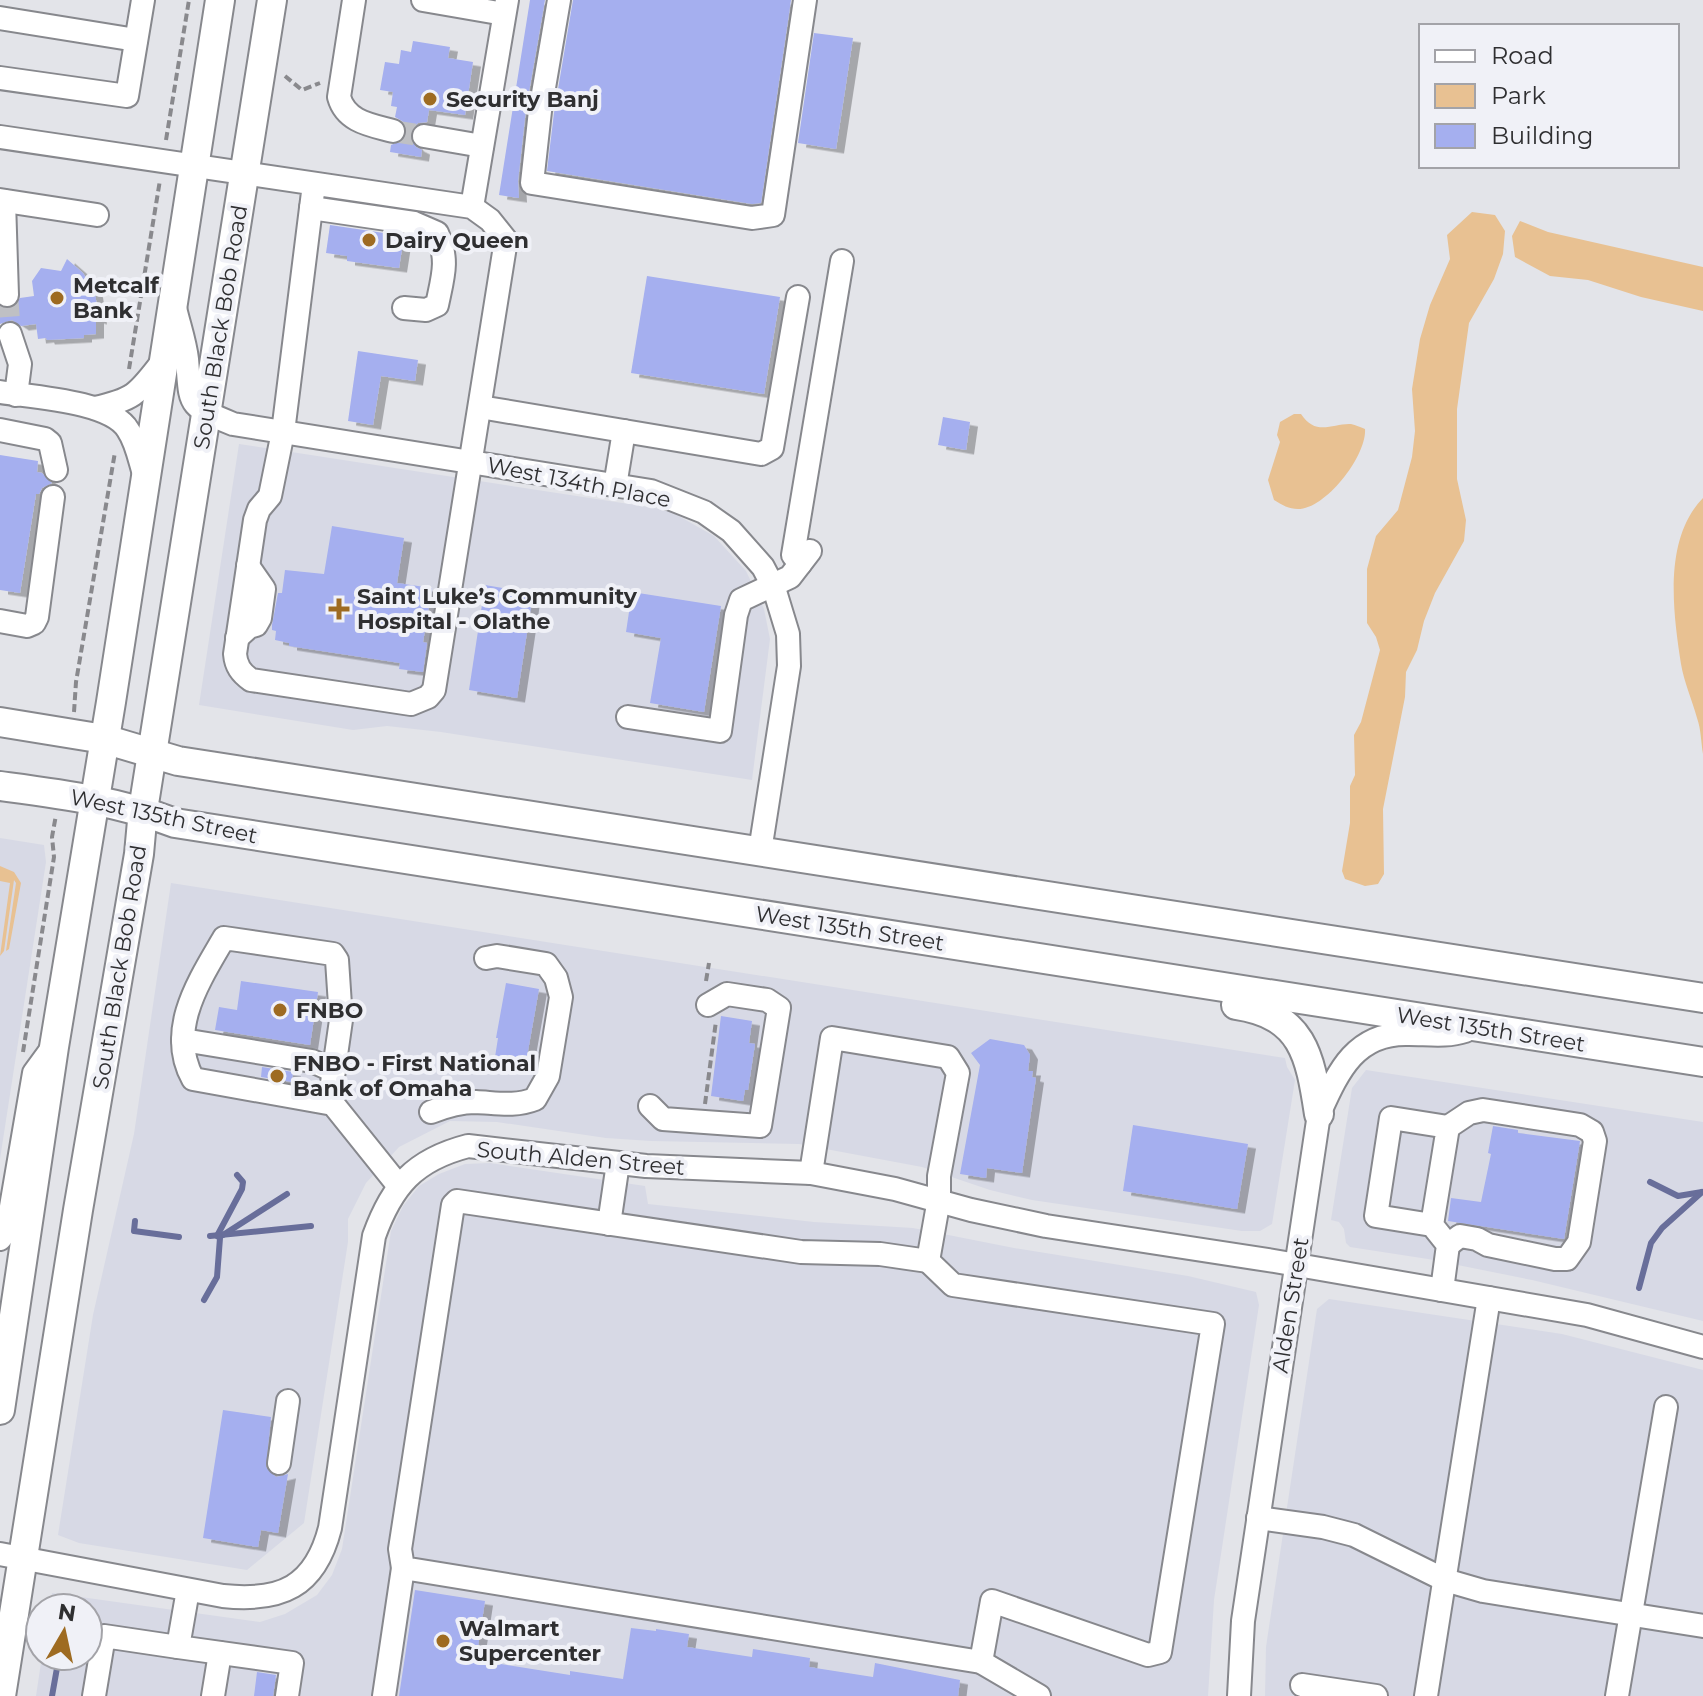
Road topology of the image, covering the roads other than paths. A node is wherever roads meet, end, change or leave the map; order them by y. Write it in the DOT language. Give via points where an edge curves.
graph roads {
  1 [pos="143,0"];
  2 [pos="220,0"];
  3 [pos="272,0"];
  4 [pos="354,0"];
  5 [pos="423,0"];
  6 [pos="559,0"];
  7 [pos="805,0"];
  8 [pos="506,7"];
  9 [pos="0,18"];
  10 [pos="136,40"];
  11 [pos="0,78"];
  12 [pos="393,131"];
  13 [pos="424,136"];
  14 [pos="0,137"];
  15 [pos="482,146"];
  16 [pos="194,166"];
  17 [pos="244,174"];
  18 [pos="314,184"];
  19 [pos="2,201"];
  20 [pos="472,207"];
  21 [pos="311,208"];
  22 [pos="97,215"];
  23 [pos="842,261"];
  24 [pos="7,295"];
  25 [pos="798,297"];
  26 [pos="172,300"];
  27 [pos="404,308"];
  28 [pos="10,334"];
  29 [pos="163,361"];
  30 [pos="8,393"];
  31 [pos="480,407"];
  32 [pos="95,408"];
  33 [pos="207,413"];
  34 [pos="0,430"];
  35 [pos="624,431"];
  36 [pos="283,432"];
  37 [pos="469,461"];
  38 [pos="56,470"];
  39 [pos="146,478"];
  40 [pos="615,486"];
  41 [pos="53,497"];
  42 [pos="772,585"];
  43 [pos="0,621"];
  44 [pos="628,717"];
  45 [pos="0,722"];
  46 [pos="104,739"];
  47 [pos="153,752"];
  48 [pos="0,786"];
  49 [pos="95,798"];
  50 [pos="143,810"];
  51 [pos="760,851"];
  52 [pos="905,937"];
  53 [pos="486,958"];
  54 [pos="1703,998"];
  55 [pos="710,1013"];
  56 [pos="1478,1026"];
  57 [pos="54,1047"];
  58 [pos="184,1052"];
  59 [pos="1703,1062"];
  60 [pos="333,1087"];
  61 [pos="641,1105"];
  62 [pos="431,1112"];
  63 [pos="1319,1114"];
  64 [pos="1448,1127"];
  65 [pos="618,1163"];
  66 [pos="811,1173"];
  67 [pos="398,1185"];
  68 [pos="939,1199"];
  69 [pos="609,1224"];
  70 [pos="1432,1225"];
  71 [pos="0,1239"];
  72 [pos="1448,1245"];
  73 [pos="928,1261"];
  74 [pos="1296,1266"];
  75 [pos="1442,1290"];
  76 [pos="1489,1298"];
  77 [pos="1703,1347"];
  78 [pos="288,1401"];
  79 [pos="1666,1407"];
  80 [pos="0,1410"];
  81 [pos="279,1463"];
  82 [pos="1258,1518"];
  83 [pos="11,1556"];
  84 [pos="403,1568"];
  85 [pos="1445,1580"];
  86 [pos="188,1590"];
  87 [pos="1630,1615"];
  88 [pos="1703,1626"];
  89 [pos="178,1647"];
  90 [pos="220,1653"];
  91 [pos="981,1662"];
  92 [pos="1302,1685"];
  93 [pos="219,1695"];
  94 [pos="1,1696"];
  95 [pos="94,1696"];
  96 [pos="287,1696"];
  97 [pos="384,1696"];
  98 [pos="1039,1696"];
  99 [pos="1239,1696"];
  100 [pos="1376,1696"];
  101 [pos="1426,1696"];
  102 [pos="1617,1696"];
  1 -- 10 [label="street"];
  2 -- 16 [label="main road"];
  3 -- 17 [label="main road, South Black Bob Road"];
  4 -- 12 [label="street" via="331,89 351,116"];
  5 -- 8 [label="street"];
  6 -- 7 [label="street" via="532,183 752,218 773,215"];
  8 -- 15 [label="street"];
  9 -- 10 [label="street"];
  10 -- 11 [label="street" via="127,96"];
  13 -- 15 [label="street"];
  14 -- 16 [label="street"];
  15 -- 20 [label="street"];
  16 -- 17 [label="street"];
  16 -- 26 [label="main road"];
  17 -- 18 [label="street"];
  17 -- 33 [label="main road, South Black Bob Road"];
  18 -- 20 [label="street"];
  18 -- 21 [label="street"];
  19 -- 22 [label="street"];
  19 -- 24 [label="street"];
  20 -- 31 [label="street" via="506,240"];
  21 -- 27 [label="street" via="414,223 437,233 445,251 437,305"];
  21 -- 36 [label="street"];
  23 -- 42 [label="street" via="793,555 805,558 790,577"];
  25 -- 35 [label="street" via="772,448 761,454"];
  26 -- 29 [label="main road"];
  26 -- 33 [label="street" via="187,356 187,387 192,401"];
  28 -- 30 [label="street" via="20,364"];
  29 -- 32 [label="street" via="135,396"];
  29 -- 39 [label="main road"];
  30 -- 32 [label="street"];
  31 -- 35 [label="street"];
  31 -- 37 [label="street"];
  32 -- 39 [label="street" via="128,430"];
  33 -- 36 [label="street, West 134th Place" via="233,424"];
  33 -- 47 [label="main road, South Black Bob Road"];
  34 -- 38 [label="street" via="45,439 54,452"];
  35 -- 40 [label="street"];
  36 -- 37 [label="street, West 134th Place"];
  36 -- 37 [label="street" via="270,496 255,520 237,638 236,665 251,680 411,704 428,697 434,690"];
  37 -- 40 [label="street, West 134th Place"];
  39 -- 46 [label="main road"];
  40 -- 42 [label="street, West 134th Place" via="651,491 704,512 741,541"];
  41 -- 43 [label="street" via="34,623"];
  42 -- 44 [label="street" via="741,600 720,731"];
  42 -- 51 [label="street, West 134th Place" via="788,634 789,666"];
  45 -- 46 [label="main road"];
  46 -- 47 [label="main road"];
  46 -- 49 [label="main road"];
  47 -- 50 [label="main road, South Black Bob Road"];
  47 -- 51 [label="main road" via="178,761"];
  48 -- 49 [label="main road, West 135th Street"];
  49 -- 50 [label="main road, West 135th Street"];
  49 -- 57 [label="main road"];
  50 -- 52 [label="main road, West 135th Street" via="175,823"];
  50 -- 83 [label="main road, South Black Bob Road" via="78,1210"];
  51 -- 54 [label="main road"];
  52 -- 56 [label="main road, West 135th Street"];
  52 -- 63 [label="main road" via="913,953 1273,1014 1302,1045"];
  53 -- 62 [label="street" via="546,964 556,978 561,997 548,1076 535,1099 522,1104 467,1103"];
  55 -- 61 [label="street" via="721,1001 755,1005 766,1013 753,1107 739,1114"];
  56 -- 59 [label="main road, West 135th Street"];
  56 -- 63 [label="street, Alden Street" via="1453,1035 1400,1033 1371,1041 1351,1055"];
  57 -- 71 [label="street" via="34,1073 7,1230"];
  57 -- 80 [label="main road"];
  58 -- 60 [label="street" via="312,1061"];
  58 -- 60 [label="street" via="193,1079"];
  58 -- 60 [label="street" via="187,1008 224,938 333,954 342,1005"];
  60 -- 67 [label="street"];
  63 -- 74 [label="street, Alden Street"];
  64 -- 70 [label="street"];
  64 -- 70 [label="street" via="1391,1118 1376,1216"];
  64 -- 72 [label="street" via="1483,1110 1580,1125 1595,1141 1579,1242 1567,1259 1460,1236"];
  65 -- 66 [label="street, South Alden Street"];
  65 -- 67 [label="street, South Alden Street" via="468,1146 445,1152"];
  65 -- 69 [label="street"];
  66 -- 68 [label="street, South Alden Street"];
  66 -- 68 [label="street" via="832,1038 948,1057 958,1073"];
  67 -- 86 [label="street, South Alden Street" via="374,1236 330,1528 321,1556 303,1581 280,1594 252,1599"];
  68 -- 73 [label="street"];
  68 -- 74 [label="street, South Alden Street" via="1046,1226"];
  69 -- 73 [label="street" via="801,1252"];
  69 -- 84 [label="street" via="457,1201 453,1205 400,1549"];
  70 -- 72 [label="street"];
  72 -- 75 [label="street"];
  73 -- 91 [label="street" via="953,1285 1213,1324 1160,1652 1148,1655 992,1601"];
  74 -- 75 [label="street, South Alden Street"];
  74 -- 82 [label="street, Alden Street"];
  75 -- 76 [label="street, South Alden Street"];
  76 -- 77 [label="street, South Alden Street" via="1587,1315"];
  76 -- 85 [label="street"];
  78 -- 81 [label="street"];
  79 -- 87 [label="street"];
  82 -- 85 [label="street" via="1354,1535"];
  82 -- 99 [label="street, Alden Street"];
  83 -- 86 [label="street, South Alden Street"];
  83 -- 94 [label="main road, South Black Bob Road"];
  84 -- 91 [label="street"];
  84 -- 97 [label="street"];
  85 -- 87 [label="street"];
  85 -- 101 [label="street"];
  86 -- 89 [label="street"];
  87 -- 88 [label="street"];
  87 -- 102 [label="street"];
  89 -- 90 [label="street"];
  89 -- 95 [label="street" via="104,1636"];
  90 -- 93 [label="street"];
  90 -- 96 [label="street" via="292,1663"];
  91 -- 98 [label="street"];
  92 -- 100 [label="street"];
}
